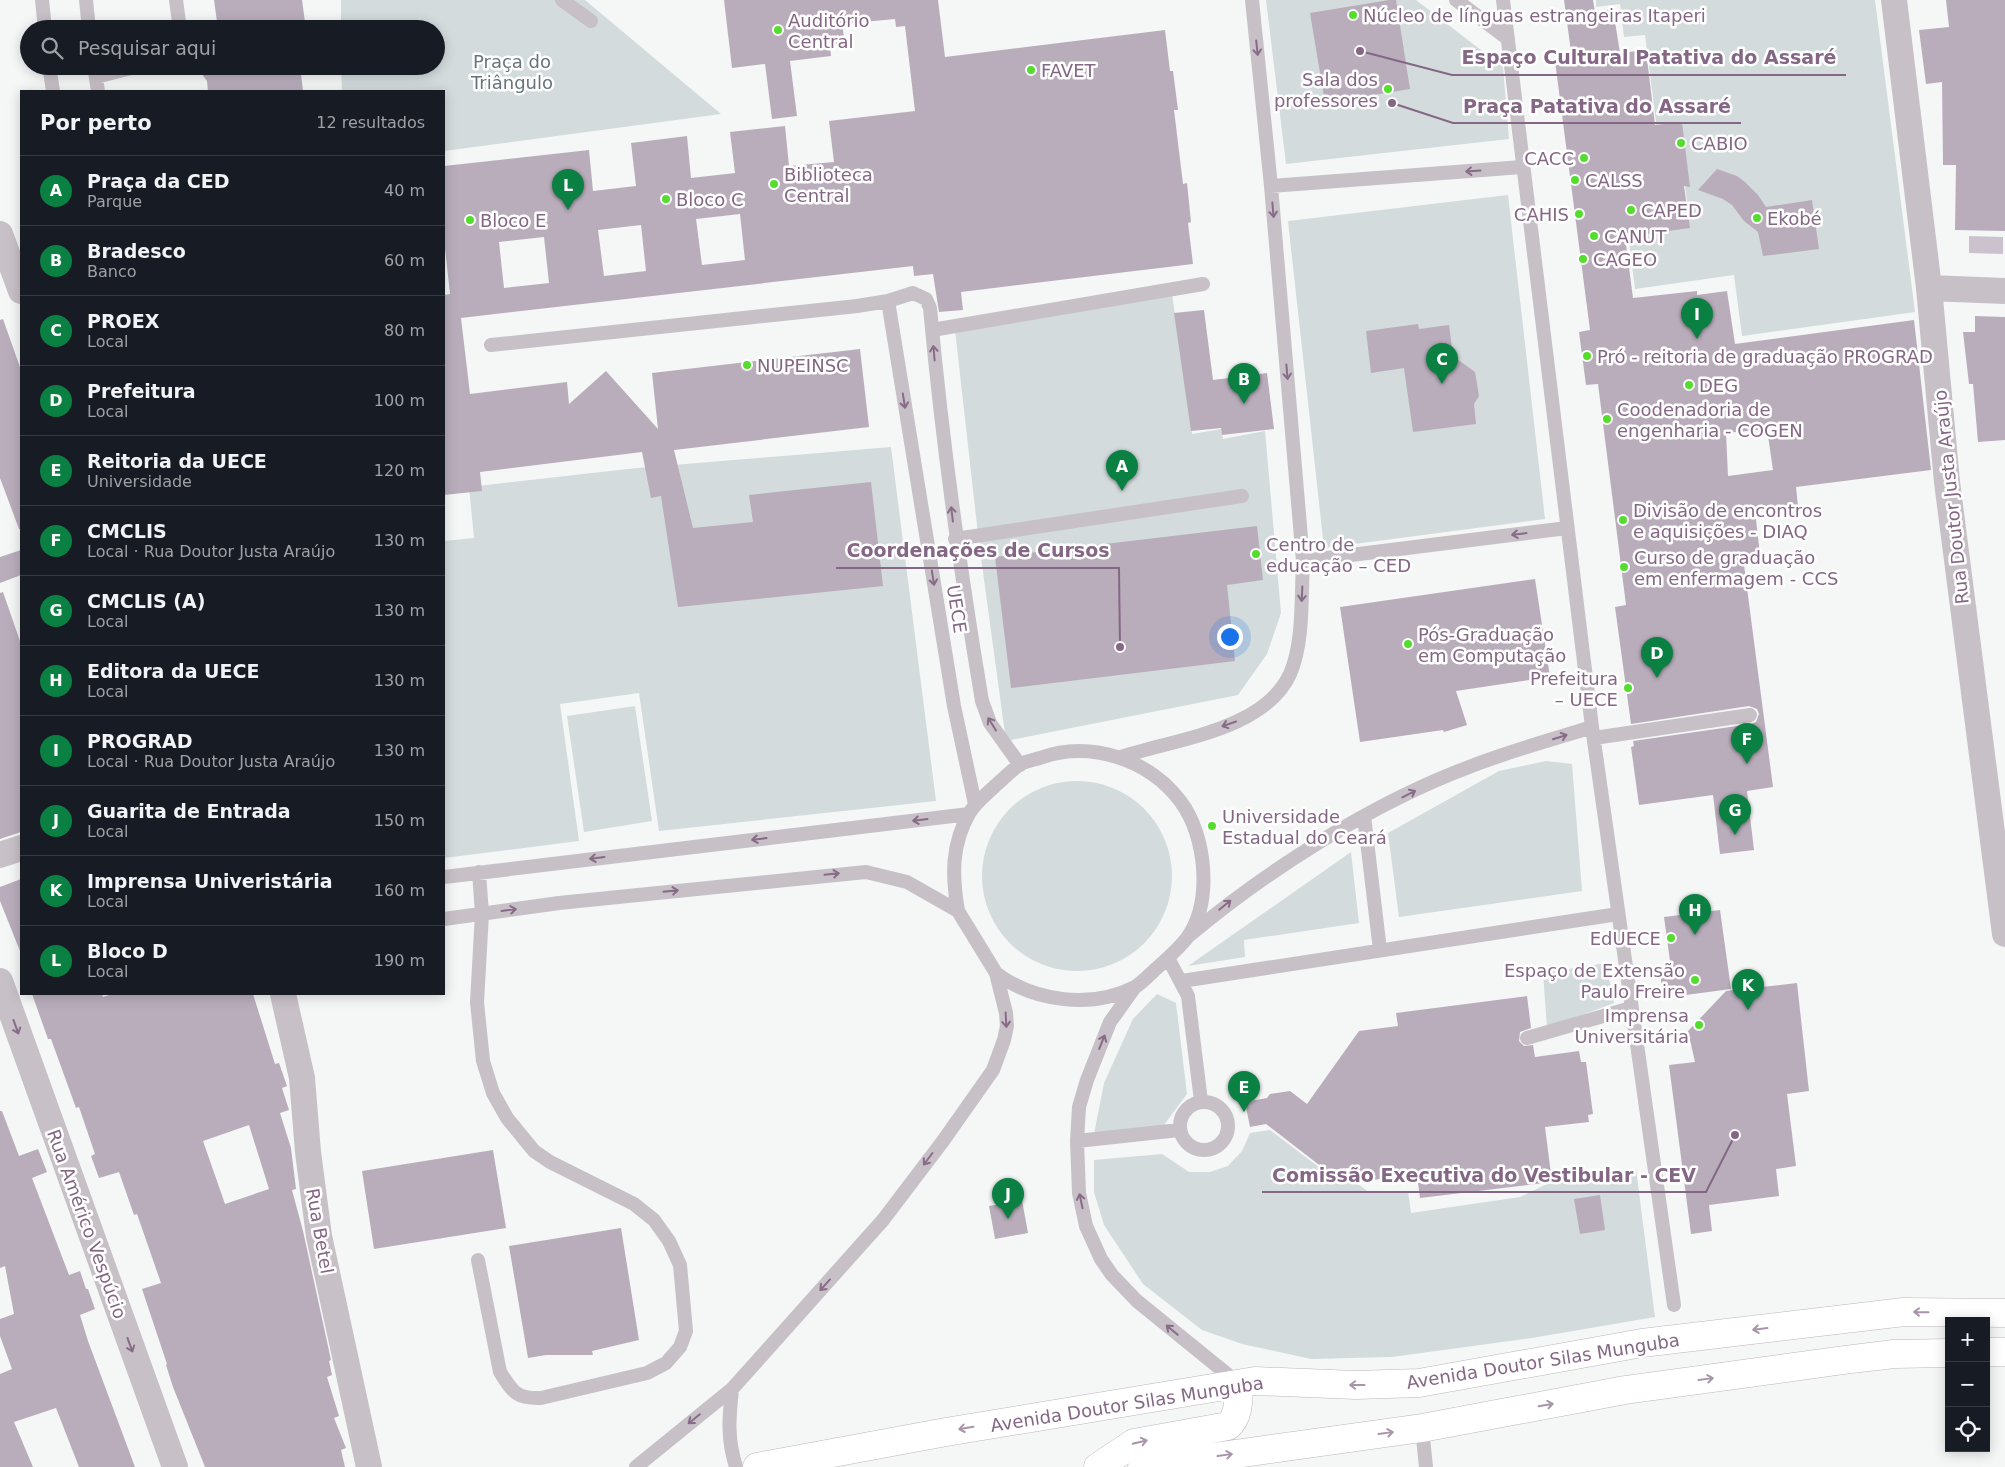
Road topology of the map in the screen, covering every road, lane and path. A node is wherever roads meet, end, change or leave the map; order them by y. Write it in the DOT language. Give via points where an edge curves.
graph roads {
  1 [pos="42,0"];
  2 [pos="86,0"];
  3 [pos="176,0"];
  4 [pos="562,0"];
  5 [pos="1252,0"];
  6 [pos="1456,0"];
  7 [pos="1504,0"];
  8 [pos="1894,0"];
  9 [pos="44,20"];
  10 [pos="88,20"];
  11 [pos="179,20"];
  12 [pos="591,21"];
  13 [pos="1508,39"];
  14 [pos="50,75"];
  15 [pos="95,75"];
  16 [pos="53,90"];
  17 [pos="98,90"];
  18 [pos="1522,167"];
  19 [pos="1271,186"];
  20 [pos="0,234"];
  21 [pos="1203,284"];
  22 [pos="20,288"];
  23 [pos="1929,288"];
  24 [pos="2005,291"];
  25 [pos="888,301"];
  26 [pos="932,330"];
  27 [pos="491,345"];
  28 [pos="1242,496"];
  29 [pos="1567,528"];
  30 [pos="955,538"];
  31 [pos="1303,561"];
  32 [pos="1750,715"];
  33 [pos="1593,733"];
  34 [pos="1121,757"];
  35 [pos="1020,765"];
  36 [pos="972,809"];
  37 [pos="1364,816"];
  38 [pos="20,848"];
  39 [pos="0,855"];
  40 [pos="478,872"];
  41 [pos="445,877"];
  42 [pos="958,911"];
  43 [pos="482,914"];
  44 [pos="1618,914"];
  45 [pos="445,919"];
  46 [pos="2005,934"];
  47 [pos="1188,937"];
  48 [pos="1380,950"];
  49 [pos="1168,958"];
  50 [pos="996,973"];
  51 [pos="0,981"];
  52 [pos="1182,981"];
  53 [pos="1136,986"];
  54 [pos="283,995"];
  55 [pos="1631,1008"];
  56 [pos="1527,1038"];
  57 [pos="1201,1102"];
  58 [pos="1179,1130"];
  59 [pos="1077,1141"];
  60 [pos="478,1260"];
  61 [pos="1674,1305"];
  62 [pos="2005,1313"];
  63 [pos="1990,1352"];
  64 [pos="2005,1352"];
  65 [pos="1945,1353"];
  66 [pos="1239,1384"];
  67 [pos="732,1389"];
  68 [pos="1422,1428"];
  69 [pos="175,1467"];
  70 [pos="369,1467"];
  71 [pos="636,1467"];
  72 [pos="736,1467"];
  73 [pos="756,1467"];
  74 [pos="1098,1467"];
  75 [pos="1142,1467"];
  76 [pos="1426,1467"];
  1 -- 9 [label="lane"];
  2 -- 10 [label="lane"];
  3 -- 11 [label="lane"];
  4 -- 12 [label="lane"];
  5 -- 19 [label="lane, one-way"];
  6 -- 13 [label="lane"];
  7 -- 13 [label="lane"];
  8 -- 23 [label="street, Rua Doutor Justa Araújo"];
  13 -- 18 [label="lane"];
  14 -- 16 [label="lane"];
  15 -- 17 [label="lane"];
  18 -- 19 [label="lane, one-way"];
  18 -- 29 [label="lane"];
  19 -- 31 [label="lane, one-way"];
  20 -- 22 [label="street"];
  21 -- 26 [label="lane"];
  23 -- 24 [label="street"];
  23 -- 46 [label="street, Rua Doutor Justa Araújo" via="1947,482"];
  25 -- 26 [label="lane" via="913,293 921,295 929,304"];
  25 -- 27 [label="lane"];
  25 -- 36 [label="lane, UECE, one-way"];
  30 -- 26 [label="lane, one-way"];
  28 -- 30 [label="lane"];
  29 -- 31 [label="lane, one-way"];
  29 -- 33 [label="lane"];
  35 -- 30 [label="lane, one-way" via="990,723 982,701"];
  31 -- 34 [label="lane, one-way" via="1300,632 1290,673 1279,692 1266,705 1242,720"];
  32 -- 33 [label="lane"];
  37 -- 33 [label="lane, one-way" via="1469,767"];
  33 -- 44 [label="lane"];
  34 -- 35 [label="lane" via="1093,751 1055,752"];
  34 -- 47 [label="lane" via="1157,777 1181,802 1197,834 1204,868 1201,904"];
  35 -- 36 [label="lane"];
  36 -- 40 [label="lane, one-way"];
  36 -- 42 [label="lane" via="956,845 952,878"];
  47 -- 37 [label="lane, one-way" via="1231,900"];
  37 -- 48 [label="lane"];
  38 -- 39 [label="street"];
  40 -- 41 [label="lane"];
  40 -- 43 [label="lane"];
  43 -- 42 [label="lane, one-way" via="559,903 866,872 908,882"];
  42 -- 50 [label="lane"];
  43 -- 45 [label="lane"];
  43 -- 60 [label="lane" via="477,1002 484,1061 493,1093 507,1118 534,1150 550,1162 634,1204 654,1220 670,1241 680,1265 686,1331 680,1347 666,1363 647,1373 541,1398 524,1398 510,1387 500,1372"];
  44 -- 48 [label="lane"];
  44 -- 55 [label="lane"];
  47 -- 49 [label="lane"];
  48 -- 52 [label="lane"];
  49 -- 52 [label="lane"];
  49 -- 53 [label="lane"];
  50 -- 53 [label="lane" via="1028,990 1063,1000 1101,999"];
  50 -- 67 [label="lane, one-way" via="1007,1026 993,1070 883,1220"];
  51 -- 69 [label="street, Rua Américo Vespúcio, one-way"];
  52 -- 57 [label="lane" via="1192,1014"];
  59 -- 53 [label="lane, one-way" via="1079,1108 1086,1080 1110,1022"];
  54 -- 70 [label="street, Rua Betel" via="302,1078 319,1236"];
  55 -- 56 [label="lane"];
  55 -- 61 [label="lane"];
  57 -- 58 [label="lane" via="1188,1107 1180,1117"];
  57 -- 58 [label="lane" via="1215,1104 1225,1114 1228,1128 1223,1142 1212,1150 1197,1150 1185,1143"];
  58 -- 59 [label="lane"];
  66 -- 59 [label="lane, one-way" via="1144,1307 1101,1259 1086,1226 1079,1193"];
  62 -- 66 [label="main road, Avenida Doutor Silas Munguba, one-way" via="1904,1312 1642,1343 1419,1383 1356,1385 1255,1381"];
  63 -- 64 [label="main road"];
  68 -- 65 [label="main road, one-way" via="1634,1389 1894,1354"];
  66 -- 73 [label="main road, Avenida Doutor Silas Munguba, one-way"];
  74 -- 66 [label="main road, one-way" via="1134,1443 1228,1426 1238,1409"];
  67 -- 71 [label="lane, one-way"];
  67 -- 72 [label="lane" via="728,1433"];
  75 -- 68 [label="main road, one-way"];
  68 -- 76 [label="lane"];
}
